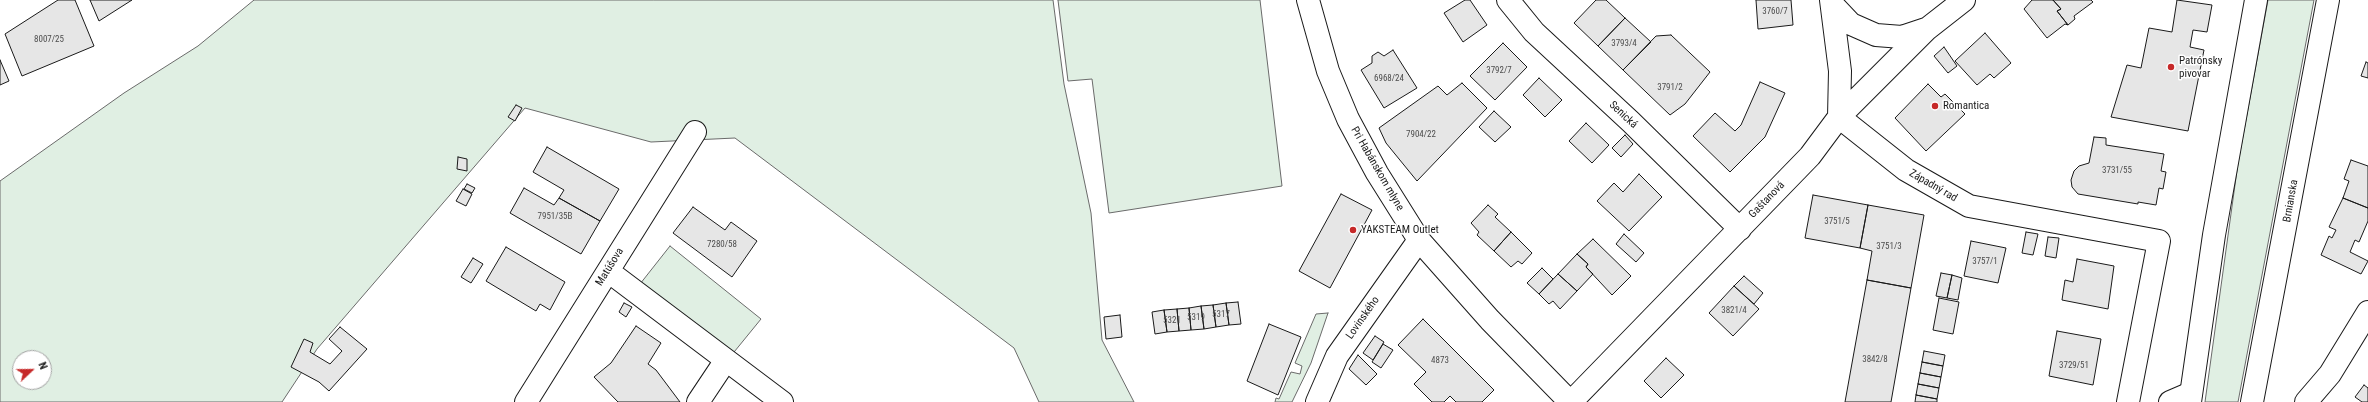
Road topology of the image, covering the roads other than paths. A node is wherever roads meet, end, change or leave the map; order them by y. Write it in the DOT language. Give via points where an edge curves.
graph roads {
  1 [pos="1308,0"];
  2 [pos="1508,0"];
  3 [pos="1964,0"];
  4 [pos="2256,0"];
  5 [pos="2328,0"];
  6 [pos="1832,2"];
  7 [pos="1927,29"];
  8 [pos="1839,117"];
  9 [pos="695,132"];
  10 [pos="1740,229"];
  11 [pos="1419,240"];
  12 [pos="608,271"];
  13 [pos="2368,312"];
  14 [pos="726,360"];
  15 [pos="2191,398"];
  16 [pos="526,402"];
  17 [pos="698,402"];
  18 [pos="782,402"];
  19 [pos="1317,402"];
  20 [pos="1570,402"];
  21 [pos="2128,402"];
  22 [pos="2170,402"];
  23 [pos="2252,402"];
  24 [pos="2306,402"];
  1 -- 11 [label="street, Pri Habánskom mlyne" via="1328,71 1348,119 1377,173"];
  2 -- 10 [label="street, Senická" via="1534,32"];
  3 -- 7 [label="street, Gaštanová"];
  4 -- 15 [label="street" via="2214,235"];
  5 -- 23 [label="street, Brnianska"];
  6 -- 7 [label="street" via="1851,24 1876,35 1902,37"];
  6 -- 8 [label="street" via="1840,71"];
  7 -- 8 [label="street, Gaštanová"];
  8 -- 10 [label="street, Gaštanová" via="1810,156"];
  8 -- 21 [label="street, Západný rad" via="1906,170 1969,206 2160,241"];
  9 -- 12 [label="street, Matúšova"];
  10 -- 20 [label="street, Gaštanová"];
  11 -- 19 [label="street, Lovinského" via="1337,356"];
  11 -- 20 [label="street, Pri Habánskom mlyne" via="1490,320"];
  12 -- 14 [label="street"];
  12 -- 16 [label="street, Matúšova"];
  13 -- 24 [label="street" via="2330,374"];
  14 -- 17 [label="street"];
  14 -- 18 [label="street"];
  15 -- 22 [label="street"];
}
